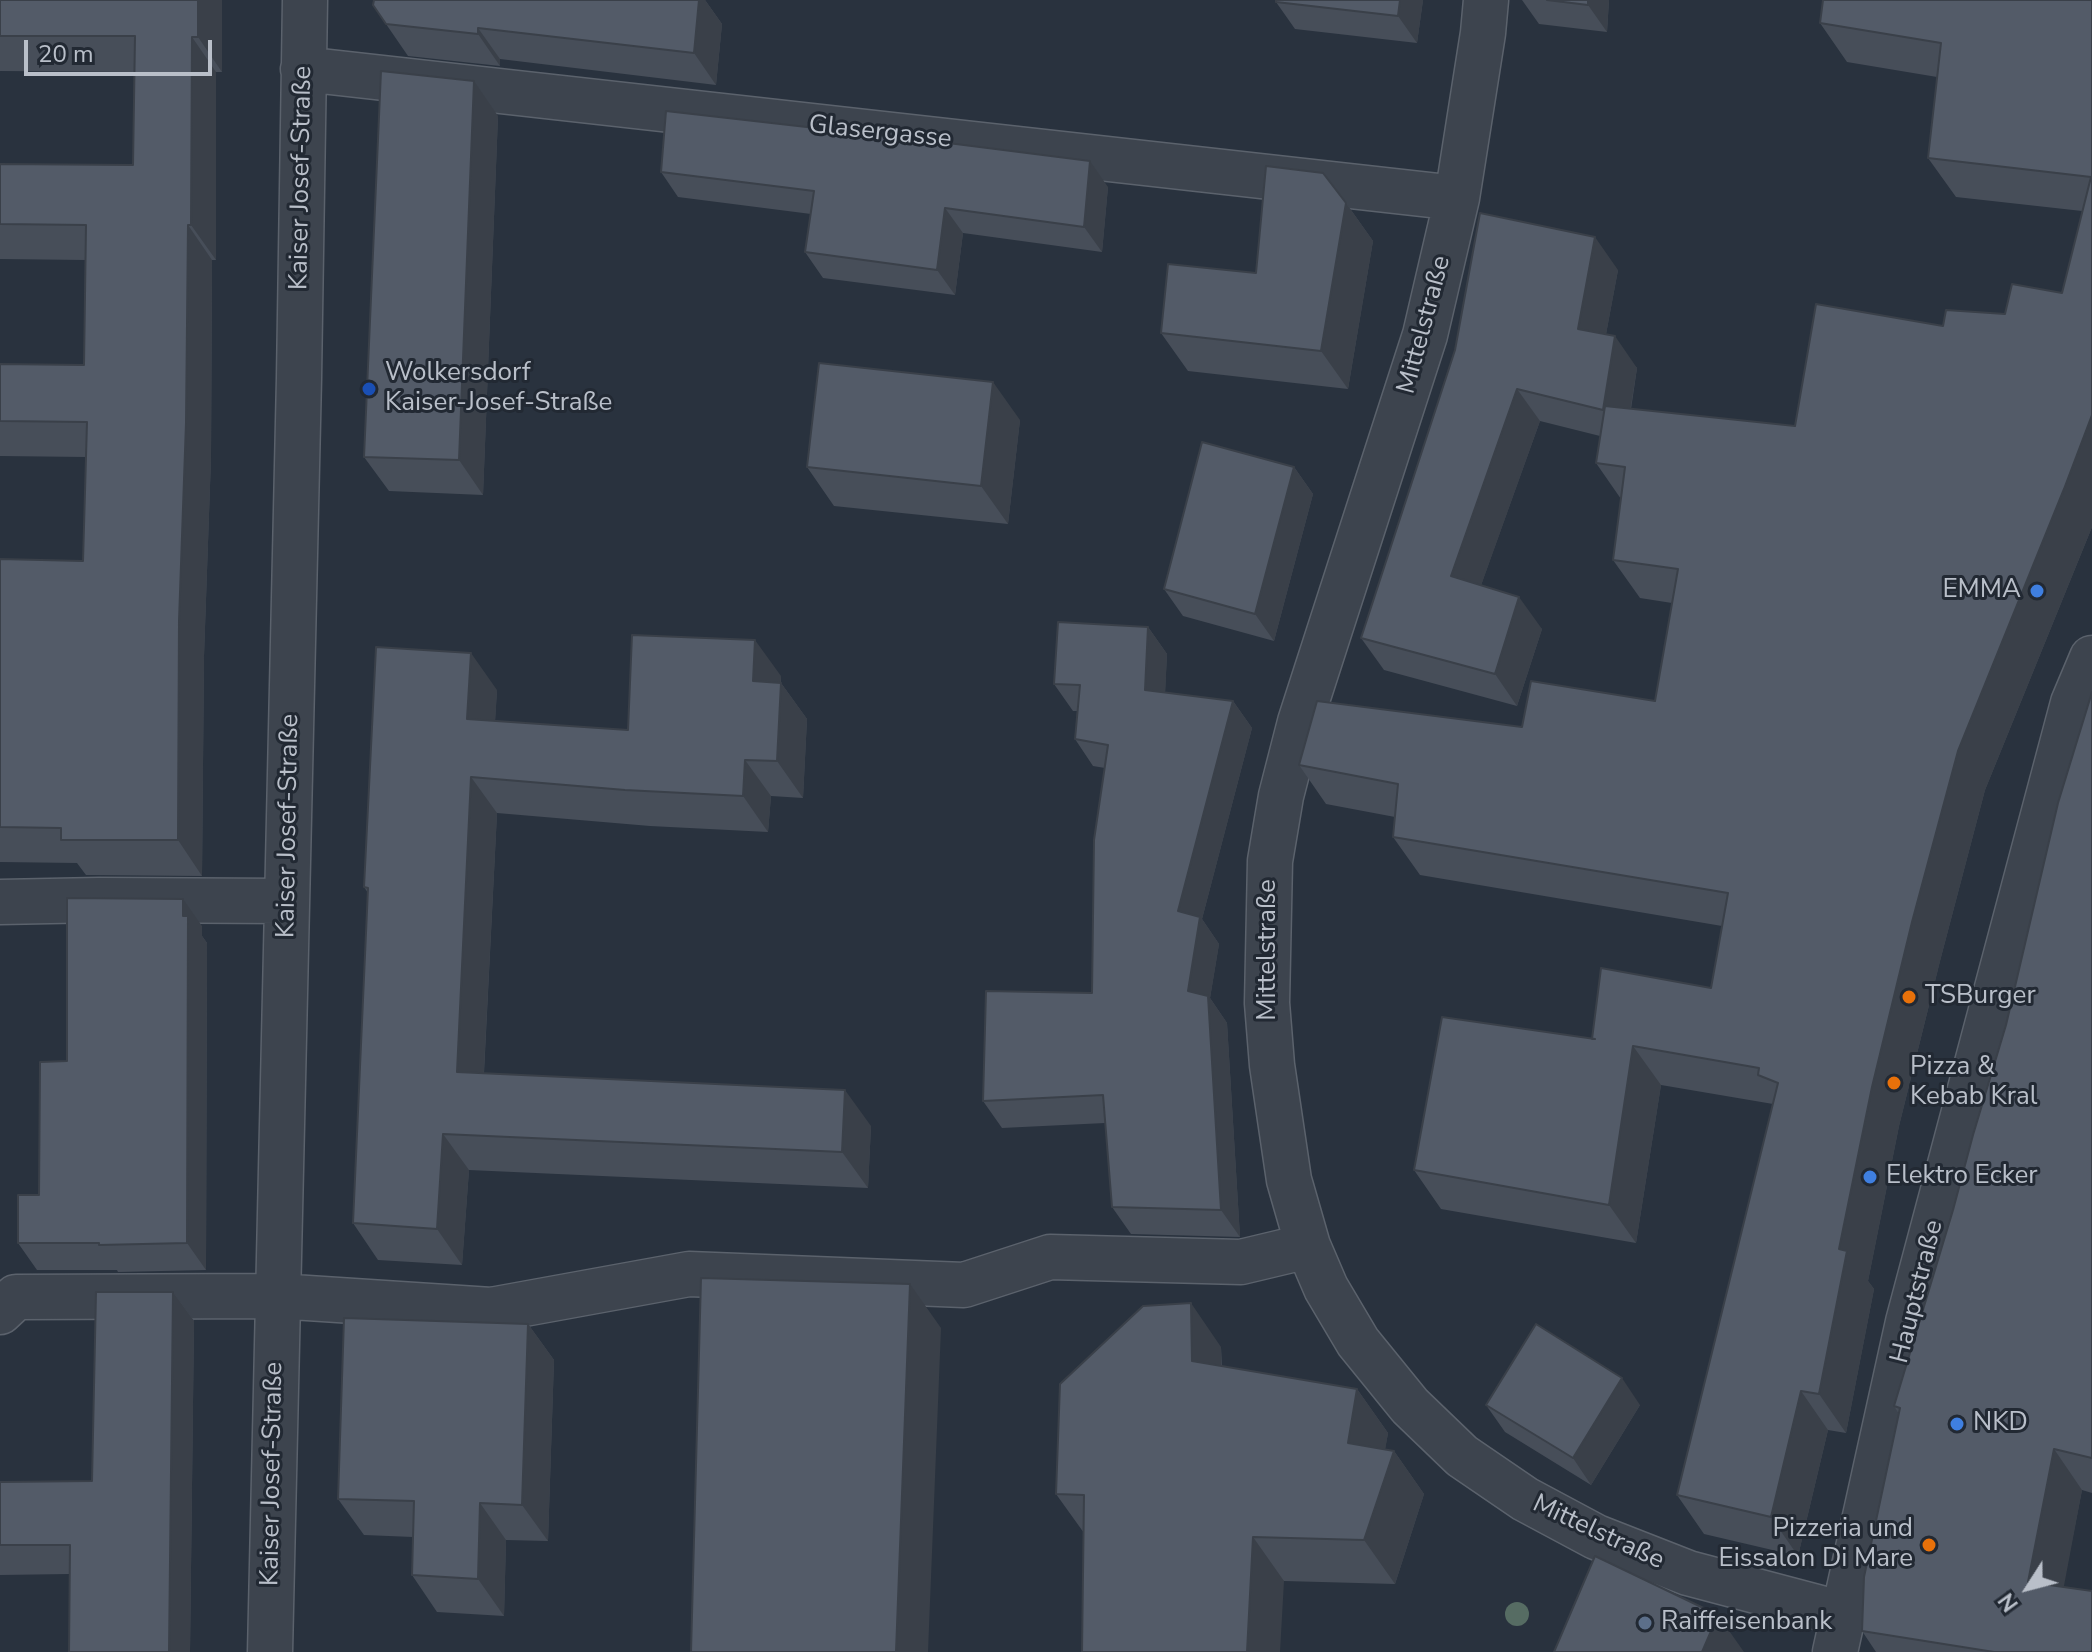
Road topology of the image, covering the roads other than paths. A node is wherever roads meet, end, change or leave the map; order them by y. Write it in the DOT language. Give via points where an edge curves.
graph roads {
  1 [pos="305,0"];
  2 [pos="1486,0"];
  3 [pos="303,69"];
  4 [pos="1457,198"];
  5 [pos="2092,658"];
  6 [pos="287,901"];
  7 [pos="0,902"];
  8 [pos="1308,1246"];
  9 [pos="277,1296"];
  10 [pos="0,1312"];
  11 [pos="1839,1633"];
  12 [pos="270,1652"];
  1 -- 3 [label="street, Kaiser Josef-Straße"];
  2 -- 4 [label="street, Mittelstraße"];
  3 -- 4 [label="street, Glasergasse"];
  3 -- 6 [label="street, Kaiser Josef-Straße"];
  4 -- 8 [label="street, Mittelstraße" via="1425,335 1300,722 1270,861 1267,1003 1272,1065 1289,1180"];
  5 -- 11 [label="street, Hauptstraße" via="2073,703 1908,1322"];
  6 -- 7 [label="street"];
  6 -- 9 [label="street, Kaiser Josef-Straße"];
  8 -- 9 [label="street" via="1241,1262 1050,1257 964,1285 689,1274 491,1310"];
  8 -- 11 [label="street, Mittelstraße" via="1358,1342 1410,1406 1462,1456 1525,1499 1596,1537"];
  9 -- 10 [label="street" via="16,1297"];
  9 -- 12 [label="street, Kaiser Josef-Straße"];
}
